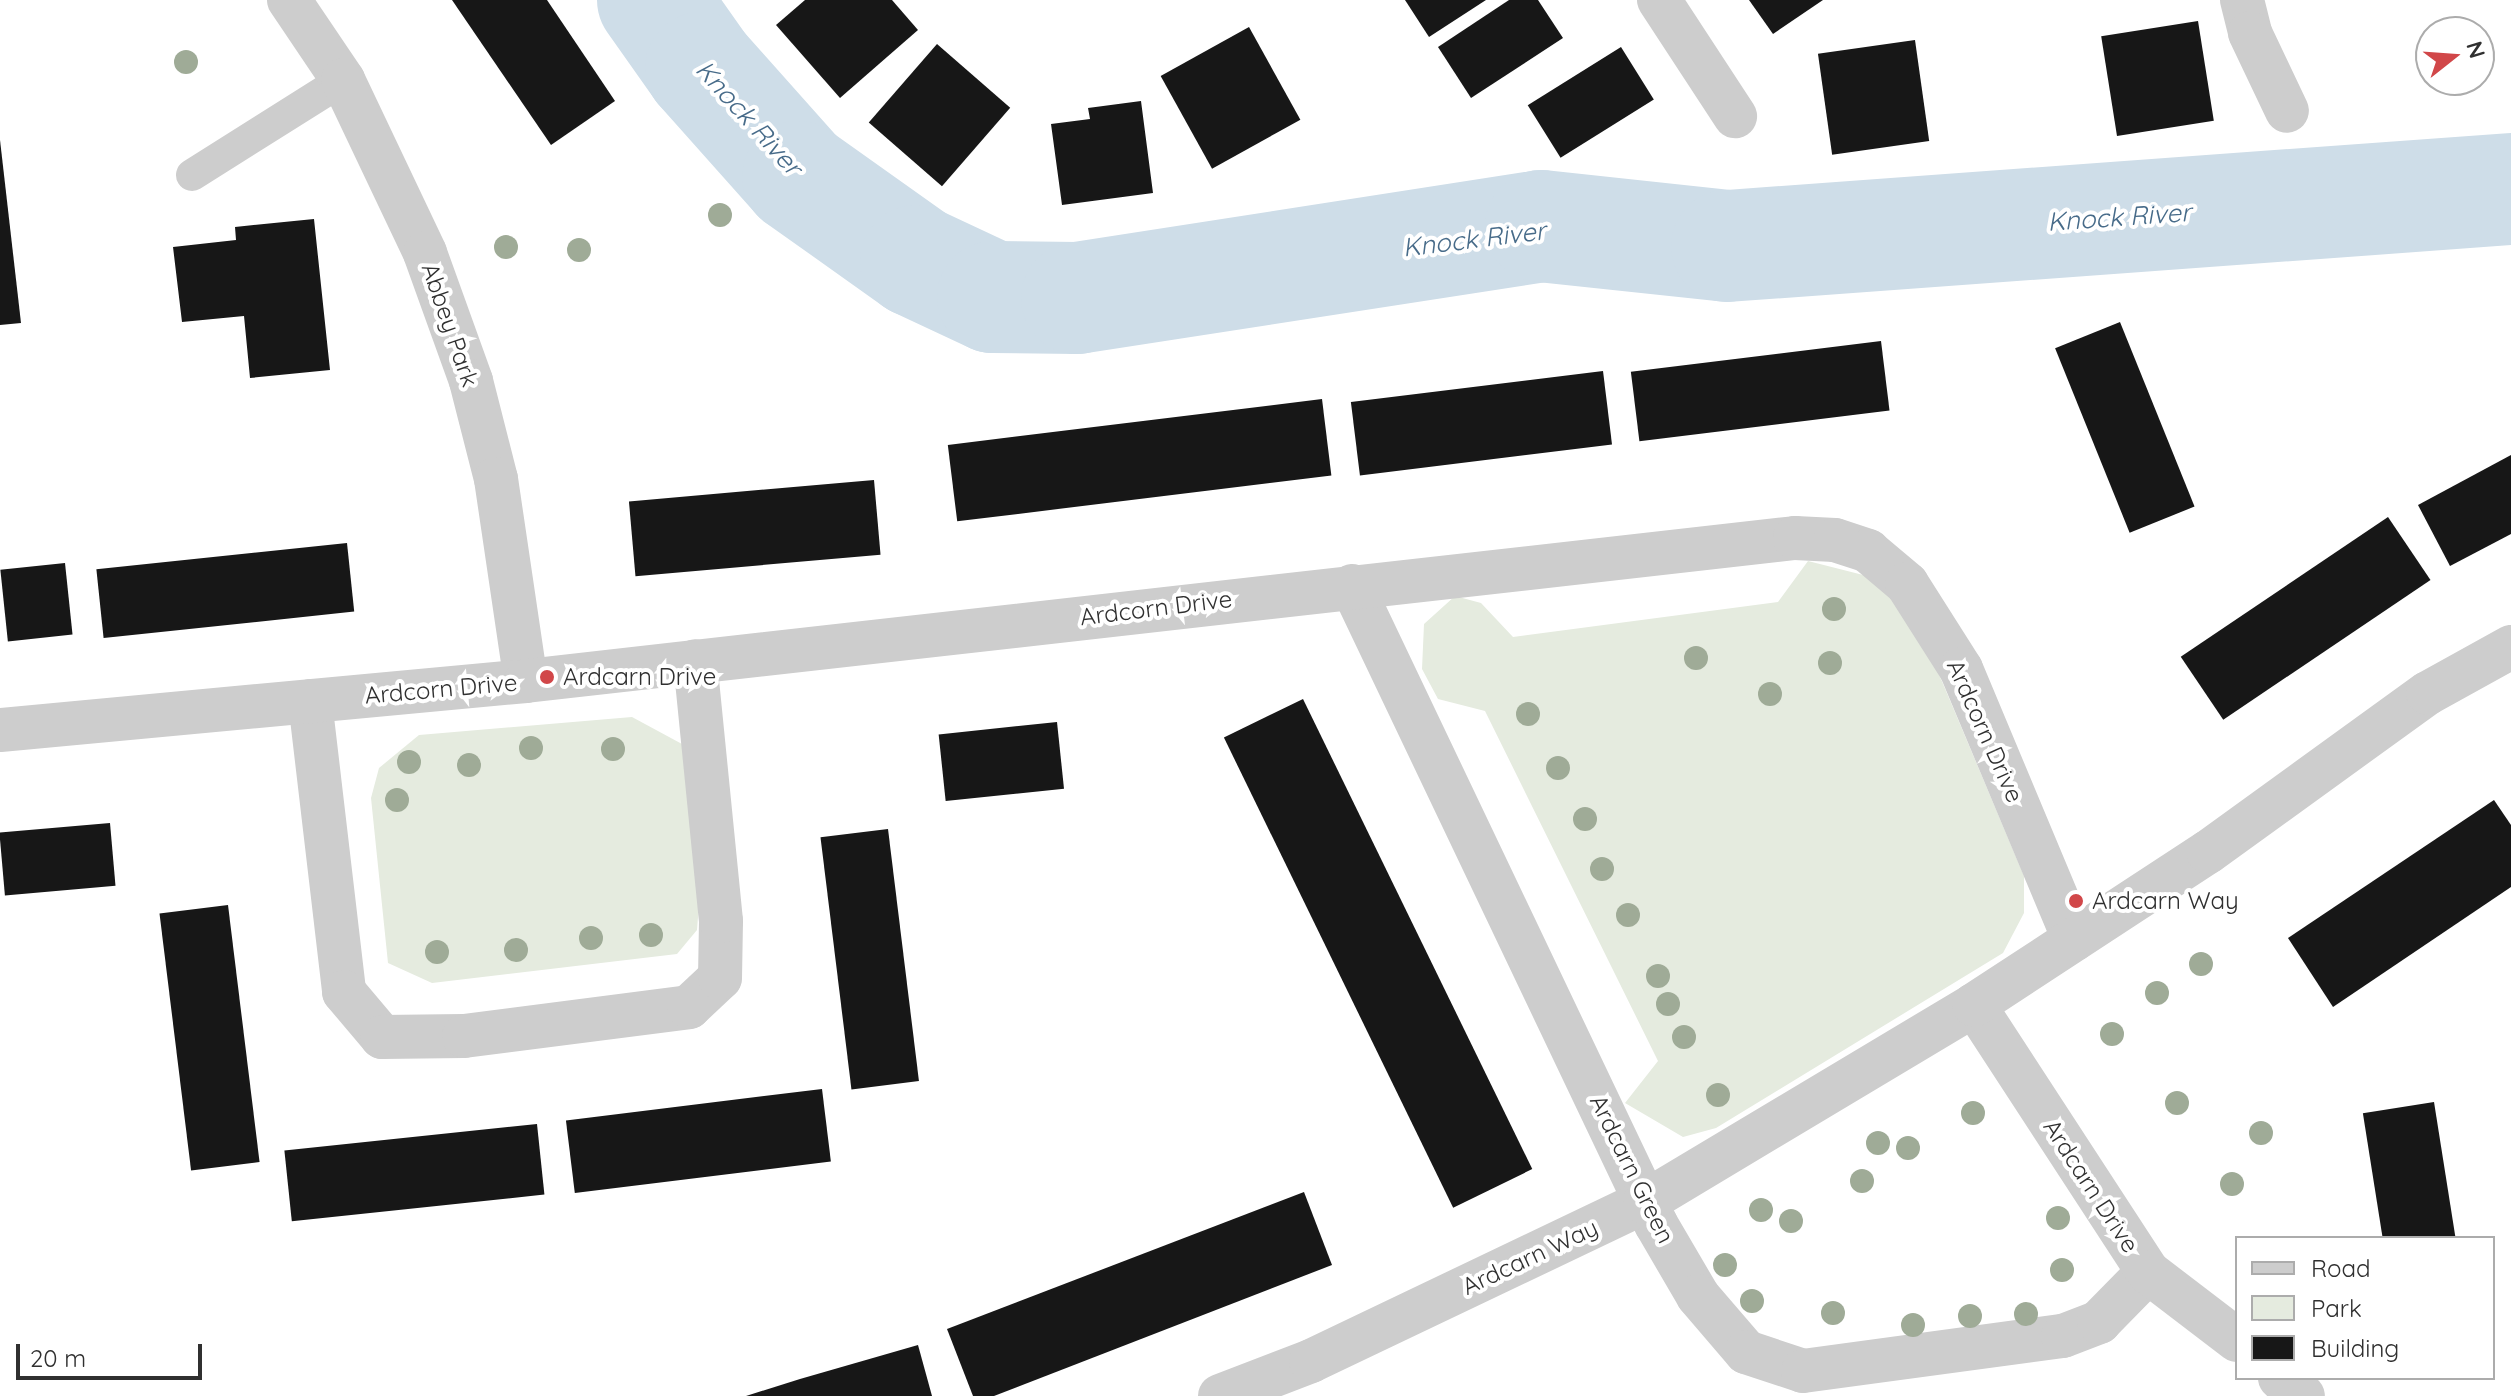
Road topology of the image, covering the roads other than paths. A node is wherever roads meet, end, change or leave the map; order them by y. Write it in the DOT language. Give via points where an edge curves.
graph roads {
  1 [pos="289,0"];
  2 [pos="1659,0"];
  3 [pos="2242,0"];
  4 [pos="343,80"];
  5 [pos="2287,111"];
  6 [pos="1735,116"];
  7 [pos="192,175"];
  8 [pos="1352,586"];
  9 [pos="2511,647"];
  10 [pos="695,661"];
  11 [pos="526,681"];
  12 [pos="310,701"];
  13 [pos="0,730"];
  14 [pos="2074,939"];
  15 [pos="1974,1005"];
  16 [pos="1645,1202"];
  17 [pos="2148,1272"];
  18 [pos="2235,1338"];
  19 [pos="2283,1380"];
  20 [pos="1220,1396"];
  21 [pos="2303,1396"];
  1 -- 4 [label="street, Abbey Park"];
  2 -- 6 [label="street"];
  3 -- 5 [label="street" via="2250,33"];
  4 -- 7 [label="lane"];
  4 -- 11 [label="street, Abbey Park" via="425,253 471,381 496,479"];
  8 -- 10 [label="street, Ardcorn Drive"];
  8 -- 14 [label="street, Ardcorn Drive" via="1795,538 1835,540 1868,551 1907,584 1961,669"];
  8 -- 16 [label="street, Ardcarn Green"];
  9 -- 14 [label="street, Ardcarn Way" via="2428,693 2208,852"];
  10 -- 11 [label="street, Ardcorn Drive"];
  10 -- 12 [label="street" via="721,921 720,978 689,1007 464,1036 382,1037 344,992"];
  11 -- 12 [label="street, Ardcorn Drive"];
  12 -- 13 [label="street, Ardcorn Drive"];
  14 -- 15 [label="street, Ardcarn Way"];
  15 -- 16 [label="street, Ardcarn Way"];
  15 -- 17 [label="street, Ardcarn Drive"];
  16 -- 17 [label="street, Ardcarn Green" via="1698,1296 1746,1352 1803,1371 2063,1336 2099,1322"];
  16 -- 20 [label="street, Ardcarn Way" via="1311,1361"];
  17 -- 18 [label="street, Ardcarn Drive"];
  19 -- 21 [label="street"];
}
